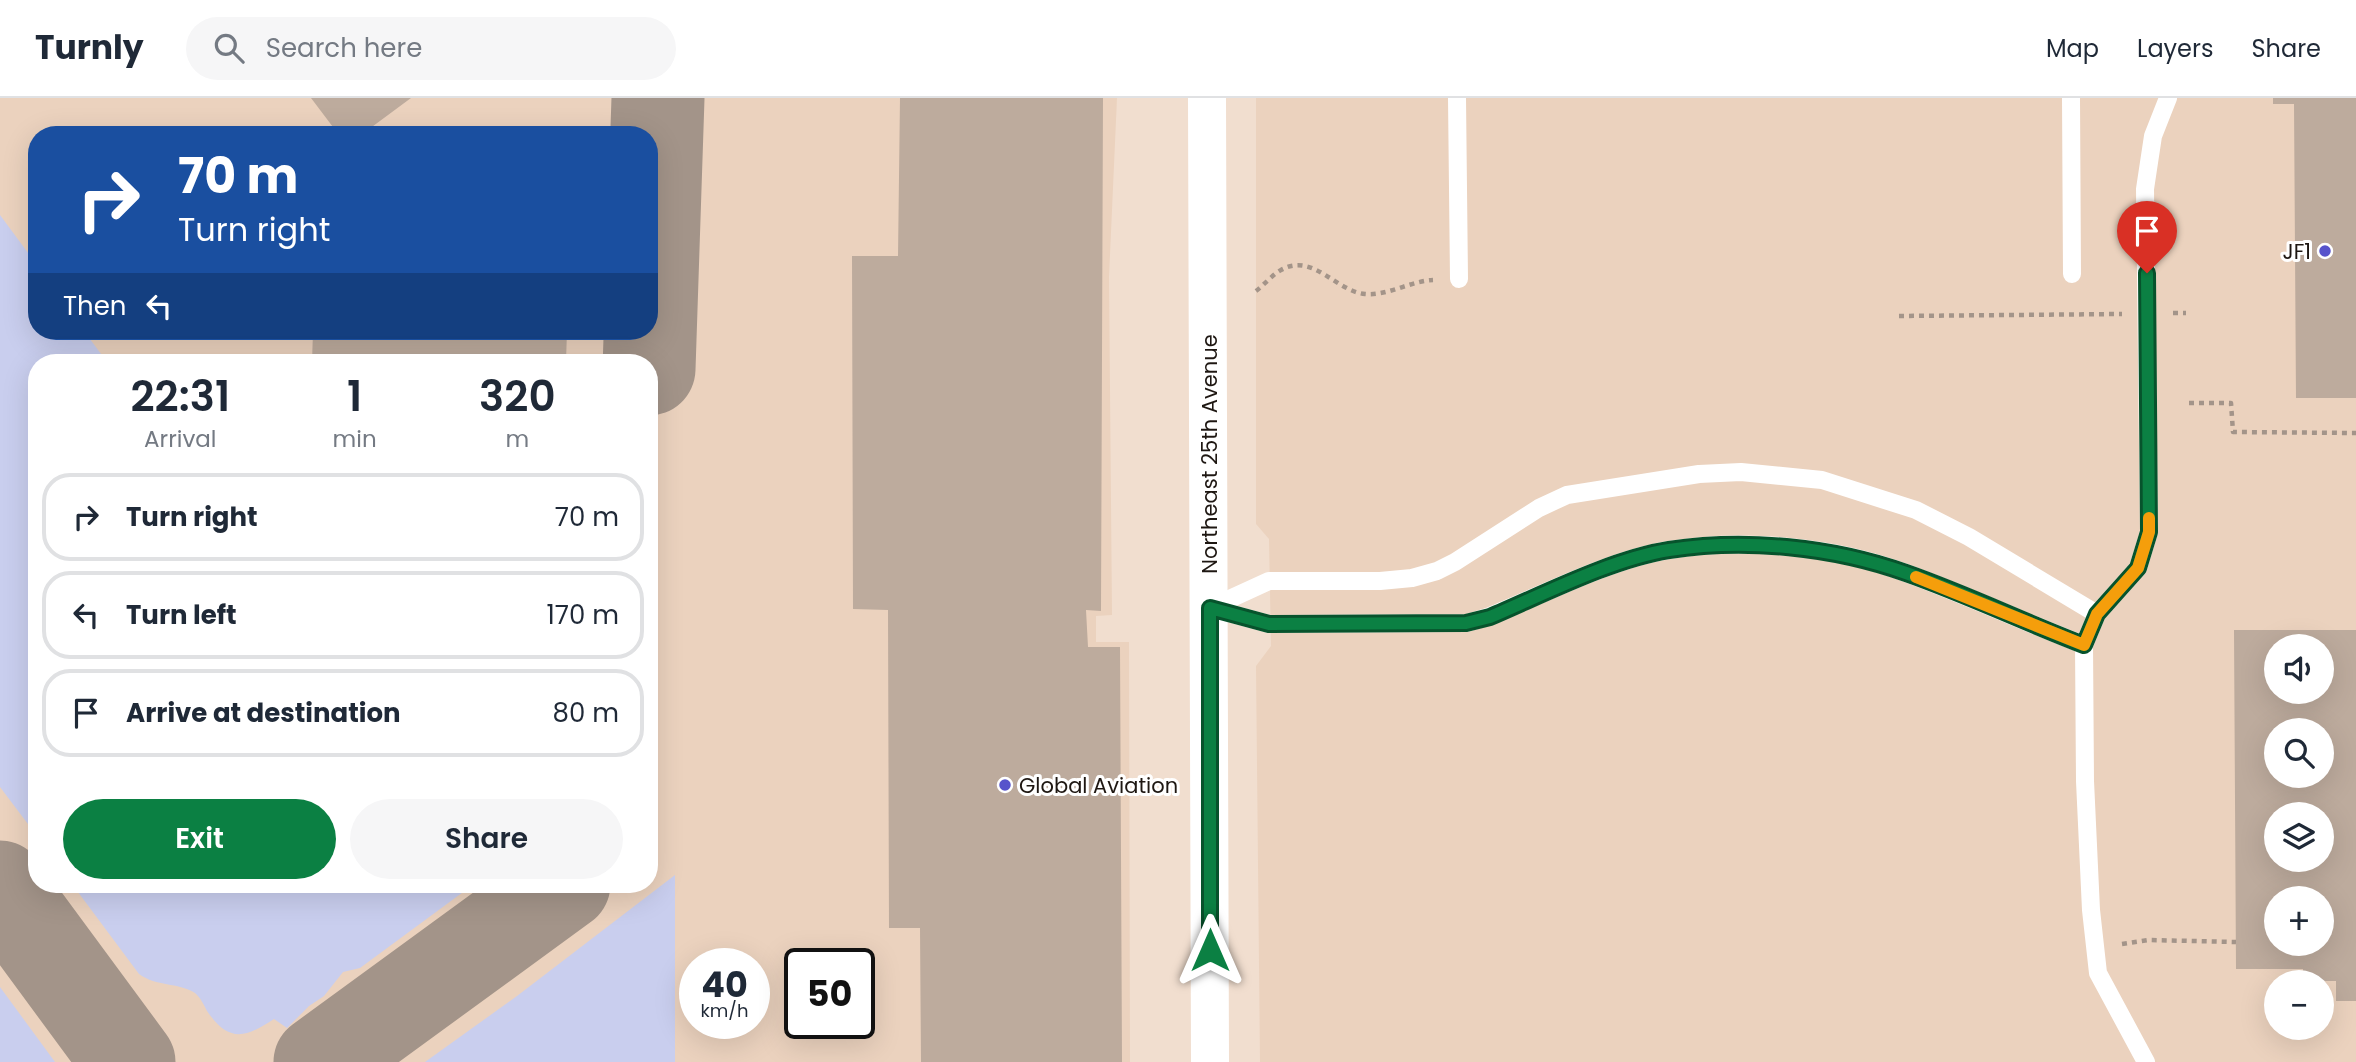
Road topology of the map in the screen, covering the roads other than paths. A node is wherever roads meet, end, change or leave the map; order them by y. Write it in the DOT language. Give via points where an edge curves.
graph roads {
  1 [pos="1207,98"];
  2 [pos="1457,98"];
  3 [pos="2071,98"];
  4 [pos="2168,98"];
  5 [pos="2072,274"];
  6 [pos="1459,279"];
  7 [pos="1210,608"];
  8 [pos="2097,614"];
  9 [pos="2084,645"];
  10 [pos="1210,1062"];
  11 [pos="2146,1062"];
  1 -- 7 [label="main road, Northeast 25th Avenue"];
  2 -- 6 [label="lane"];
  3 -- 5 [label="lane"];
  4 -- 8 [label="lane" via="2153,136 2145,189 2149,532 2138,568"];
  7 -- 8 [label="lane" via="1269,581 1412,578 1455,562 1567,495 1699,474 1741,472 1822,480 1916,510"];
  7 -- 9 [label="lane" via="1269,624 1466,623 1623,562 1668,550 1714,545 1766,547 1852,558 1904,572"];
  7 -- 10 [label="main road, Northeast 25th Avenue"];
  8 -- 9 [label="lane"];
  9 -- 11 [label="lane" via="2085,781 2098,973"];
}
